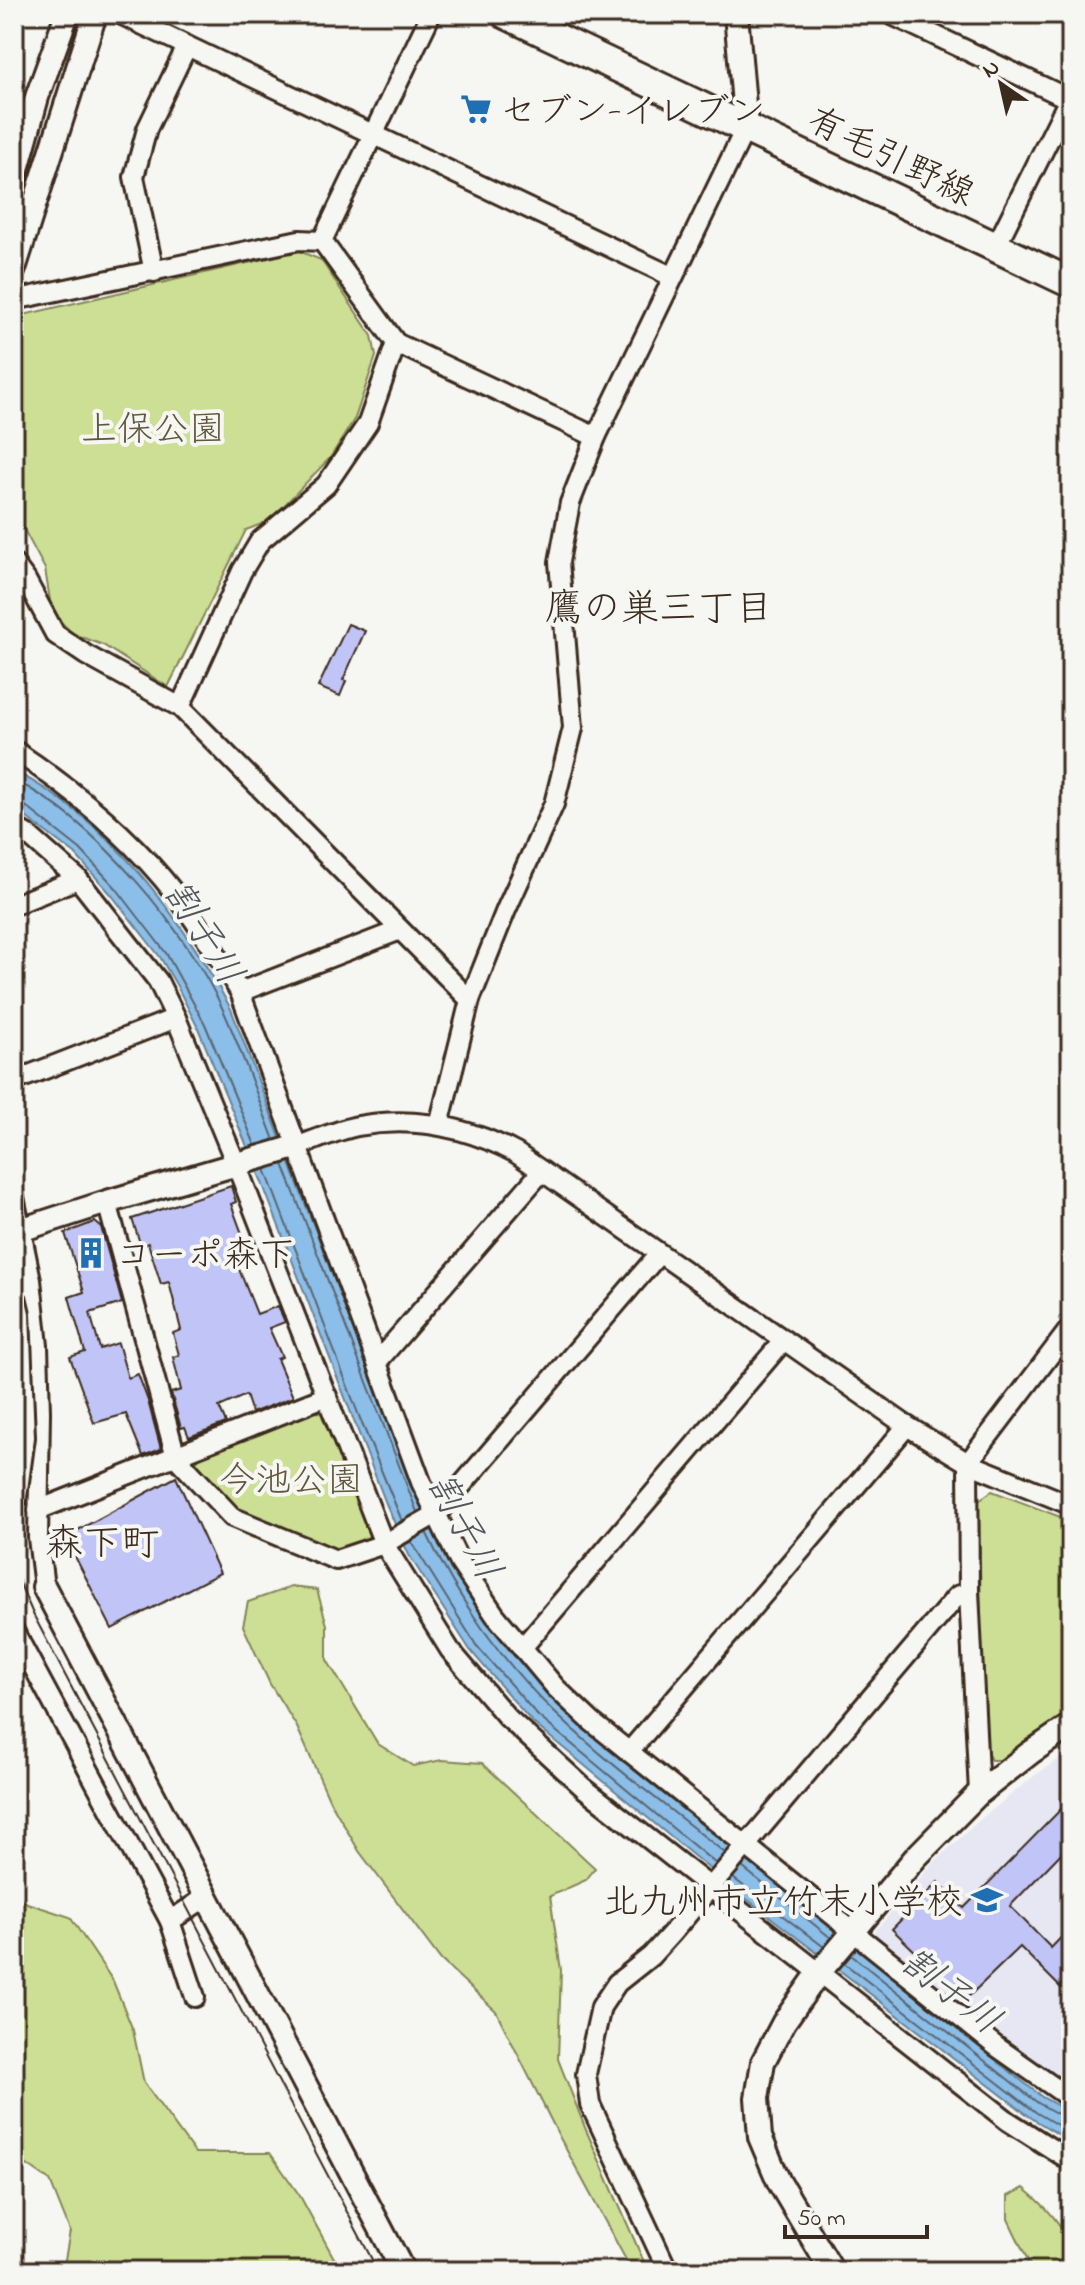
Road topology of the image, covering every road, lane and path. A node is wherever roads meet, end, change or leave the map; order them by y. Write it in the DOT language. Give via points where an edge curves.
graph roads {
  1 [pos="67,14"];
  2 [pos="95,14"];
  3 [pos="120,14"];
  4 [pos="431,14"];
  5 [pos="506,14"];
  6 [pos="736,14"];
  7 [pos="890,14"];
  8 [pos="912,19"];
  9 [pos="187,46"];
  10 [pos="1070,97"];
  11 [pos="746,127"];
  12 [pos="372,135"];
  13 [pos="14,180"];
  14 [pos="322,241"];
  15 [pos="996,246"];
  16 [pos="14,269"];
  17 [pos="154,272"];
  18 [pos="673,277"];
  19 [pos="1071,283"];
  20 [pos="14,300"];
  21 [pos="396,343"];
  22 [pos="596,437"];
  23 [pos="14,564"];
  24 [pos="180,707"];
  25 [pos="14,750"];
  26 [pos="14,827"];
  27 [pos="78,879"];
  28 [pos="14,905"];
  29 [pos="400,930"];
  30 [pos="240,992"];
  31 [pos="470,1000"];
  32 [pos="176,1018"];
  33 [pos="14,1081"];
  34 [pos="439,1125"];
  35 [pos="296,1147"];
  36 [pos="241,1162"];
  37 [pos="542,1171"];
  38 [pos="14,1197"];
  39 [pos="107,1202"];
  40 [pos="18,1231"];
  41 [pos="658,1255"];
  42 [pos="14,1297"];
  43 [pos="1071,1327"];
  44 [pos="784,1340"];
  45 [pos="377,1362"];
  46 [pos="327,1396"];
  47 [pos="907,1426"];
  48 [pos="176,1457"];
  49 [pos="968,1463"];
  50 [pos="14,1477"];
  51 [pos="14,1504"];
  52 [pos="1071,1505"];
  53 [pos="38,1510"];
  54 [pos="436,1515"];
  55 [pos="387,1542"];
  56 [pos="44,1587"];
  57 [pos="969,1592"];
  58 [pos="14,1631"];
  59 [pos="522,1648"];
  60 [pos="23,1649"];
  61 [pos="14,1669"];
  62 [pos="1071,1725"];
  63 [pos="629,1752"];
  64 [pos="979,1793"];
  65 [pos="743,1847"];
  66 [pos="713,1884"];
  67 [pos="206,1897"];
  68 [pos="170,1921"];
  69 [pos="852,1933"];
  70 [pos="821,1970"];
  71 [pos="195,1997"];
  72 [pos="1071,2099"];
  73 [pos="1071,2161"];
  74 [pos="403,2271"];
  75 [pos="668,2271"];
  76 [pos="832,2271"];
  1 -- 13 [label="street"];
  2 -- 16 [label="street"];
  3 -- 9 [label="street"];
  4 -- 12 [label="street"];
  5 -- 11 [label="main road, 有毛引野線"];
  6 -- 11 [label="street"];
  7 -- 8 [label="street"];
  8 -- 10 [label="street"];
  9 -- 12 [label="street"];
  9 -- 17 [label="street" via="147,129 134,177"];
  10 -- 15 [label="street"];
  11 -- 15 [label="main road, 有毛引野線"];
  11 -- 18 [label="street"];
  12 -- 14 [label="street"];
  12 -- 18 [label="street"];
  14 -- 17 [label="street" via="299,240"];
  14 -- 21 [label="street"];
  15 -- 19 [label="main road, 有毛引野線"];
  17 -- 20 [label="street"];
  18 -- 22 [label="street"];
  21 -- 22 [label="street"];
  21 -- 24 [label="street" via="368,423 326,485 260,541"];
  22 -- 31 [label="street" via="570,503 559,562 573,728 554,804"];
  23 -- 24 [label="street" via="55,634"];
  24 -- 29 [label="street"];
  25 -- 30 [label="street" via="108,822 162,878"];
  26 -- 27 [label="street"];
  27 -- 28 [label="street"];
  27 -- 32 [label="street" via="158,981"];
  29 -- 30 [label="street"];
  29 -- 31 [label="street"];
  30 -- 35 [label="street"];
  31 -- 34 [label="street"];
  32 -- 33 [label="street"];
  32 -- 36 [label="street"];
  34 -- 35 [label="street" via="356,1126"];
  34 -- 37 [label="street" via="490,1140"];
  35 -- 36 [label="street"];
  35 -- 45 [label="street"];
  36 -- 39 [label="street"];
  36 -- 46 [label="street"];
  37 -- 41 [label="street"];
  37 -- 45 [label="street"];
  38 -- 40 [label="street"];
  39 -- 40 [label="street"];
  39 -- 48 [label="street"];
  40 -- 53 [label="street" via="31,1280 38,1346"];
  41 -- 44 [label="street"];
  41 -- 54 [label="street"];
  42 -- 51 [label="street, bridge" via="23,1437"];
  43 -- 49 [label="street"];
  44 -- 47 [label="street"];
  44 -- 59 [label="street"];
  45 -- 54 [label="street"];
  46 -- 48 [label="street"];
  46 -- 55 [label="street"];
  47 -- 49 [label="street"];
  47 -- 63 [label="street"];
  48 -- 53 [label="street"];
  48 -- 55 [label="street" via="232,1517 263,1532 336,1560"];
  49 -- 52 [label="street"];
  49 -- 57 [label="street"];
  50 -- 56 [label="street"];
  53 -- 56 [label="street"];
  54 -- 55 [label="street"];
  54 -- 59 [label="street" via="460,1563"];
  55 -- 66 [label="street" via="450,1650 507,1717 584,1788"];
  56 -- 67 [label="street"];
  57 -- 64 [label="street"];
  57 -- 65 [label="street" via="957,1596"];
  58 -- 60 [label="street"];
  59 -- 63 [label="street" via="556,1688"];
  60 -- 61 [label="street"];
  60 -- 68 [label="street"];
  62 -- 64 [label="street"];
  63 -- 65 [label="street"];
  64 -- 69 [label="street"];
  65 -- 66 [label="street"];
  65 -- 69 [label="street"];
  66 -- 70 [label="street"];
  66 -- 75 [label="street" via="651,1956 617,1983 601,2007 586,2074 590,2104"];
  67 -- 68 [label="street"];
  67 -- 74 [label="street"];
  68 -- 71 [label="street"];
  69 -- 70 [label="street"];
  69 -- 72 [label="street"];
  70 -- 73 [label="street" via="1008,2121"];
  70 -- 76 [label="street" via="763,2062 757,2098 760,2137 779,2182"];
}
